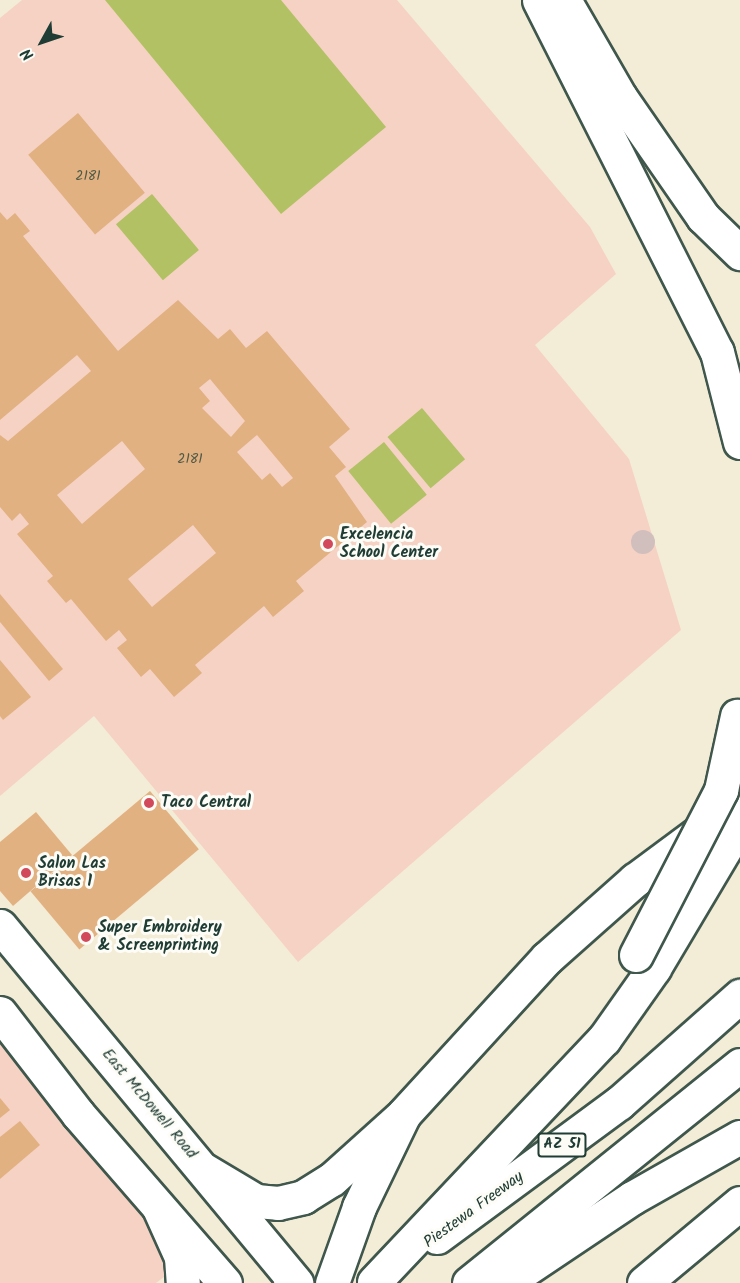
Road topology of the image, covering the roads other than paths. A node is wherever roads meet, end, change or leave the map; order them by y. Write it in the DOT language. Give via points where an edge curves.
graph roads {
  1 [pos="539,0"];
  2 [pos="564,0"];
  3 [pos="740,253"];
  4 [pos="740,442"];
  5 [pos="739,708"];
  6 [pos="740,801"];
  7 [pos="740,823"];
  8 [pos="0,926"];
  9 [pos="740,996"];
  10 [pos="0,1013"];
  11 [pos="740,1048"];
  12 [pos="740,1065"];
  13 [pos="404,1115"];
  14 [pos="740,1137"];
  15 [pos="740,1147"];
  16 [pos="503,1148"];
  17 [pos="625,1159"];
  18 [pos="698,1164"];
  19 [pos="204,1170"];
  20 [pos="740,1203"];
  21 [pos="159,1208"];
  22 [pos="292,1280"];
  23 [pos="373,1282"];
  24 [pos="183,1283"];
  25 [pos="225,1283"];
  26 [pos="332,1283"];
  27 [pos="470,1283"];
  28 [pos="505,1283"];
  29 [pos="644,1283"];
  1 -- 4 [label="main road" via="717,352"];
  2 -- 3 [label="main road" via="620,97 703,217"];
  5 -- 16 [label="main road, bridge" via="721,790 636,955"];
  6 -- 13 [label="main road" via="635,880 547,958"];
  7 -- 16 [label="main road" via="696,899 604,1039"];
  8 -- 19 [label="main road, East McDowell Road"];
  9 -- 23 [label="main road, Piestewa Freeway / AZ 51" via="619,1103"];
  10 -- 21 [label="main road"];
  11 -- 17 [label="main road"];
  12 -- 17 [label="main road, AZ 51"];
  13 -- 19 [label="main road" via="332,1179 303,1197 256,1201"];
  13 -- 26 [label="main road" via="359,1207"];
  14 -- 18 [label="main road"];
  15 -- 18 [label="main road"];
  16 -- 23 [label="main road"];
  17 -- 27 [label="main road, AZ 51"];
  18 -- 28 [label="main road" via="632,1198"];
  19 -- 22 [label="main road, East McDowell Road"];
  20 -- 29 [label="main road"];
  21 -- 24 [label="main road" via="181,1257"];
  21 -- 25 [label="main road"];
}
